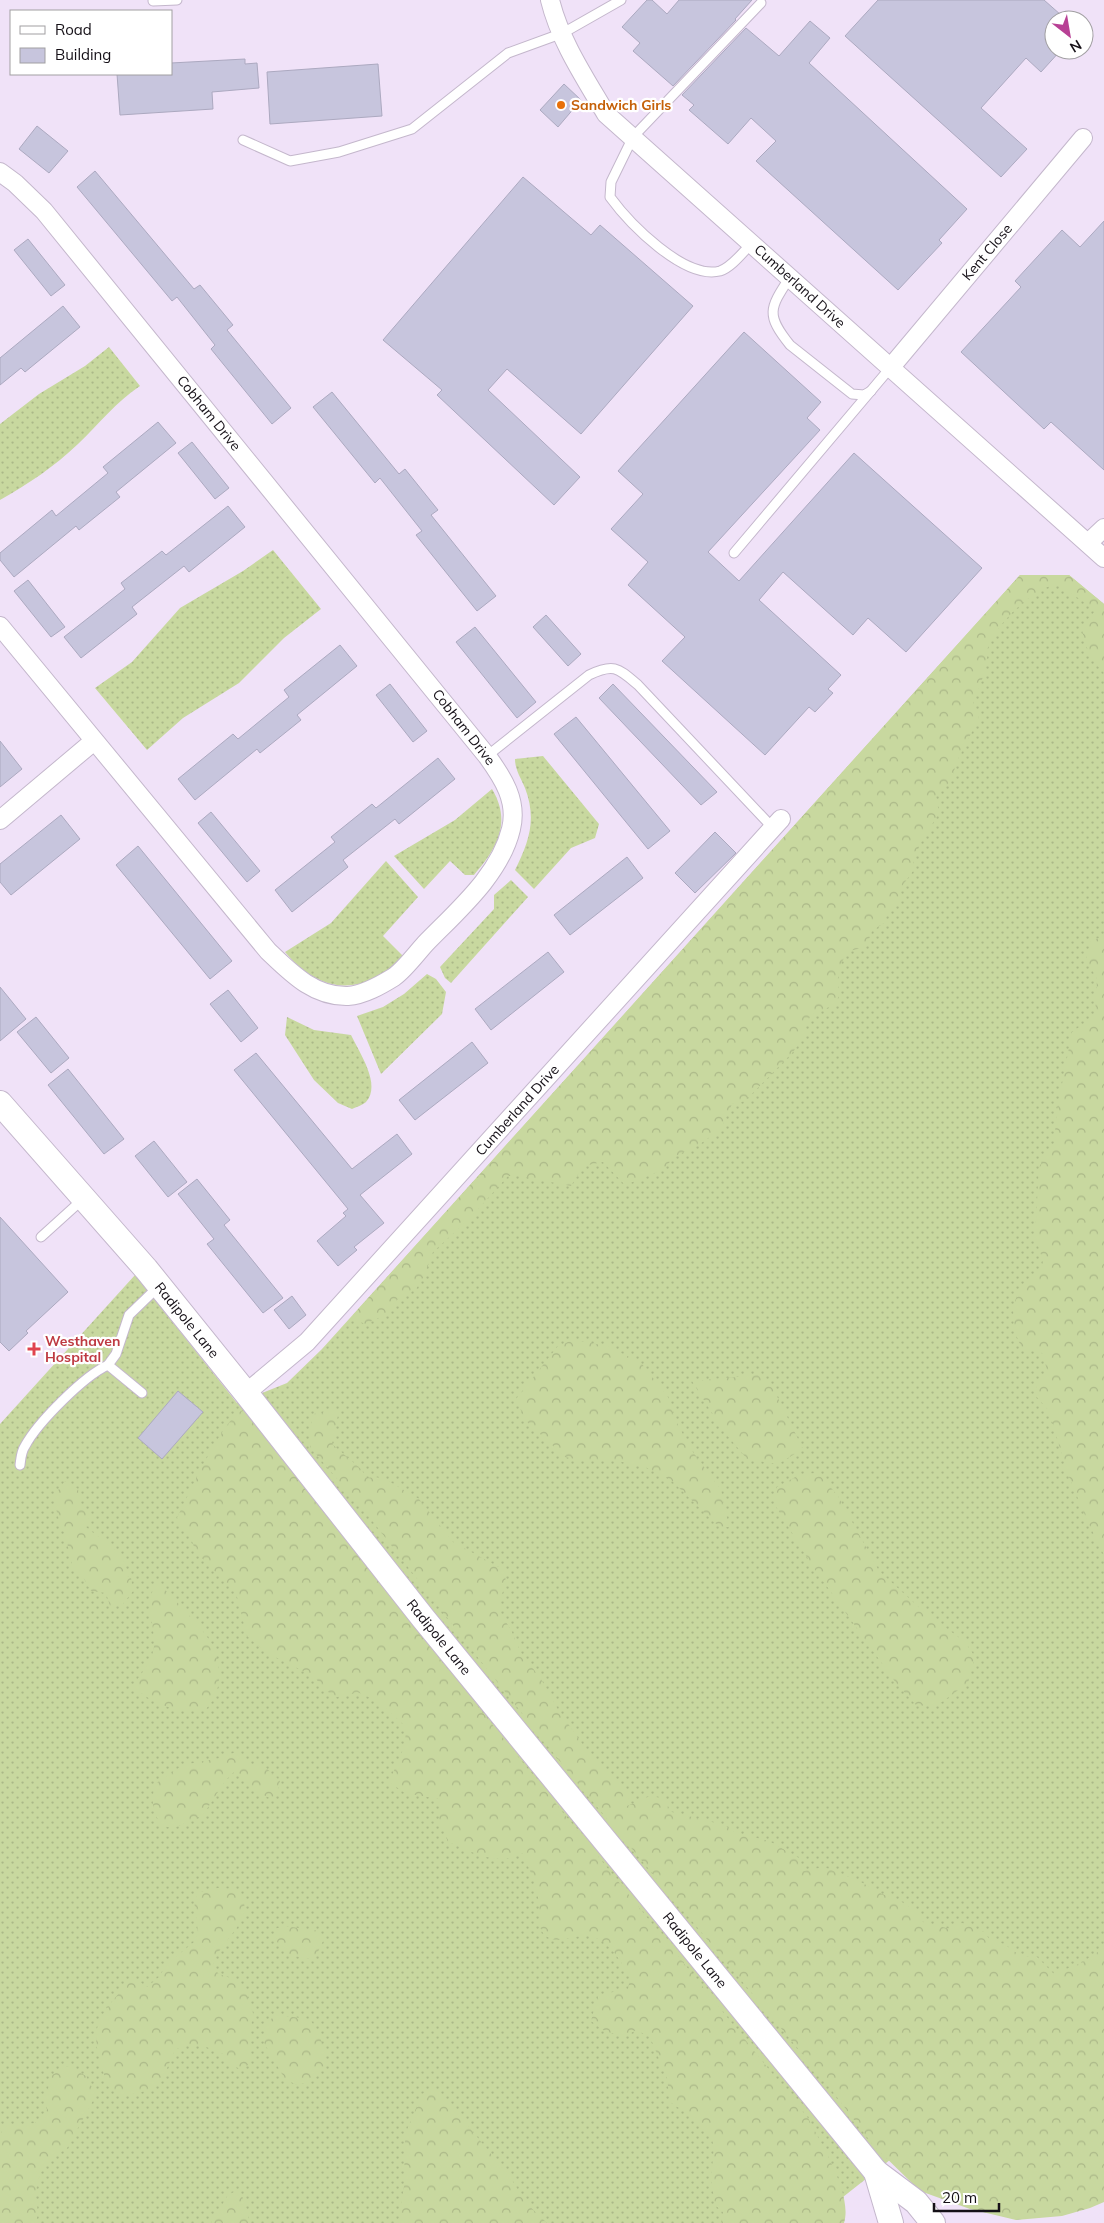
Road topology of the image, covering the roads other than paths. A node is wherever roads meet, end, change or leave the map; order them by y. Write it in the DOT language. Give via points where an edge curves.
graph roads {
  1 [pos="177,0"];
  2 [pos="550,0"];
  3 [pos="621,0"];
  4 [pos="153,2"];
  5 [pos="761,3"];
  6 [pos="563,33"];
  7 [pos="633,138"];
  8 [pos="1083,138"];
  9 [pos="243,140"];
  10 [pos="0,172"];
  11 [pos="752,243"];
  12 [pos="790,276"];
  13 [pos="891,366"];
  14 [pos="873,390"];
  15 [pos="1104,528"];
  16 [pos="1088,543"];
  17 [pos="734,553"];
  18 [pos="1104,558"];
  19 [pos="0,626"];
  20 [pos="94,741"];
  21 [pos="487,756"];
  22 [pos="0,820"];
  23 [pos="777,823"];
  24 [pos="0,1102"];
  25 [pos="83,1198"];
  26 [pos="41,1237"];
  27 [pos="160,1286"];
  28 [pos="108,1365"];
  29 [pos="142,1393"];
  30 [pos="246,1393"];
  31 [pos="20,1465"];
  32 [pos="876,2172"];
  33 [pos="891,2223"];
  34 [pos="933,2223"];
  1 -- 4 [label="lane"];
  2 -- 6 [label="street, Cumberland Drive"];
  3 -- 6 [label="lane"];
  5 -- 7 [label="lane"];
  6 -- 7 [label="street, Cumberland Drive" via="578,67 606,114"];
  6 -- 9 [label="lane" via="508,53 412,128 339,152 290,161"];
  7 -- 11 [label="street, Cumberland Drive"];
  7 -- 11 [label="lane" via="610,182 610,197 630,222 678,261 704,272 722,270"];
  8 -- 13 [label="street, Kent Close"];
  10 -- 21 [label="street, Cobham Drive" via="44,211"];
  11 -- 12 [label="street, Cumberland Drive"];
  12 -- 13 [label="street, Cumberland Drive"];
  12 -- 14 [label="lane" via="772,312 783,336 852,394 864,395"];
  13 -- 14 [label="lane"];
  13 -- 16 [label="street, Cumberland Drive"];
  14 -- 17 [label="lane"];
  15 -- 16 [label="street"];
  16 -- 18 [label="street, Cumberland Drive"];
  19 -- 20 [label="street, Cobham Drive"];
  20 -- 21 [label="street, Cobham Drive" via="268,951 293,975 321,993 349,996 372,989 395,976 484,881 502,854 511,828 512,805 506,783"];
  20 -- 22 [label="street"];
  21 -- 23 [label="lane" via="589,675 604,668 618,669"];
  23 -- 30 [label="street, Cumberland Drive" via="307,1342"];
  24 -- 25 [label="main road, Radipole Lane"];
  25 -- 26 [label="lane"];
  25 -- 27 [label="main road, Radipole Lane"];
  27 -- 28 [label="lane" via="129,1315 116,1354"];
  27 -- 30 [label="main road, Radipole Lane"];
  28 -- 29 [label="lane"];
  28 -- 31 [label="lane" via="87,1377 36,1430 25,1446"];
  30 -- 32 [label="main road, Radipole Lane" via="423,1618"];
  32 -- 33 [label="main road, Radipole Lane"];
  32 -- 34 [label="main road, Radipole Lane" via="916,2202"];
}
